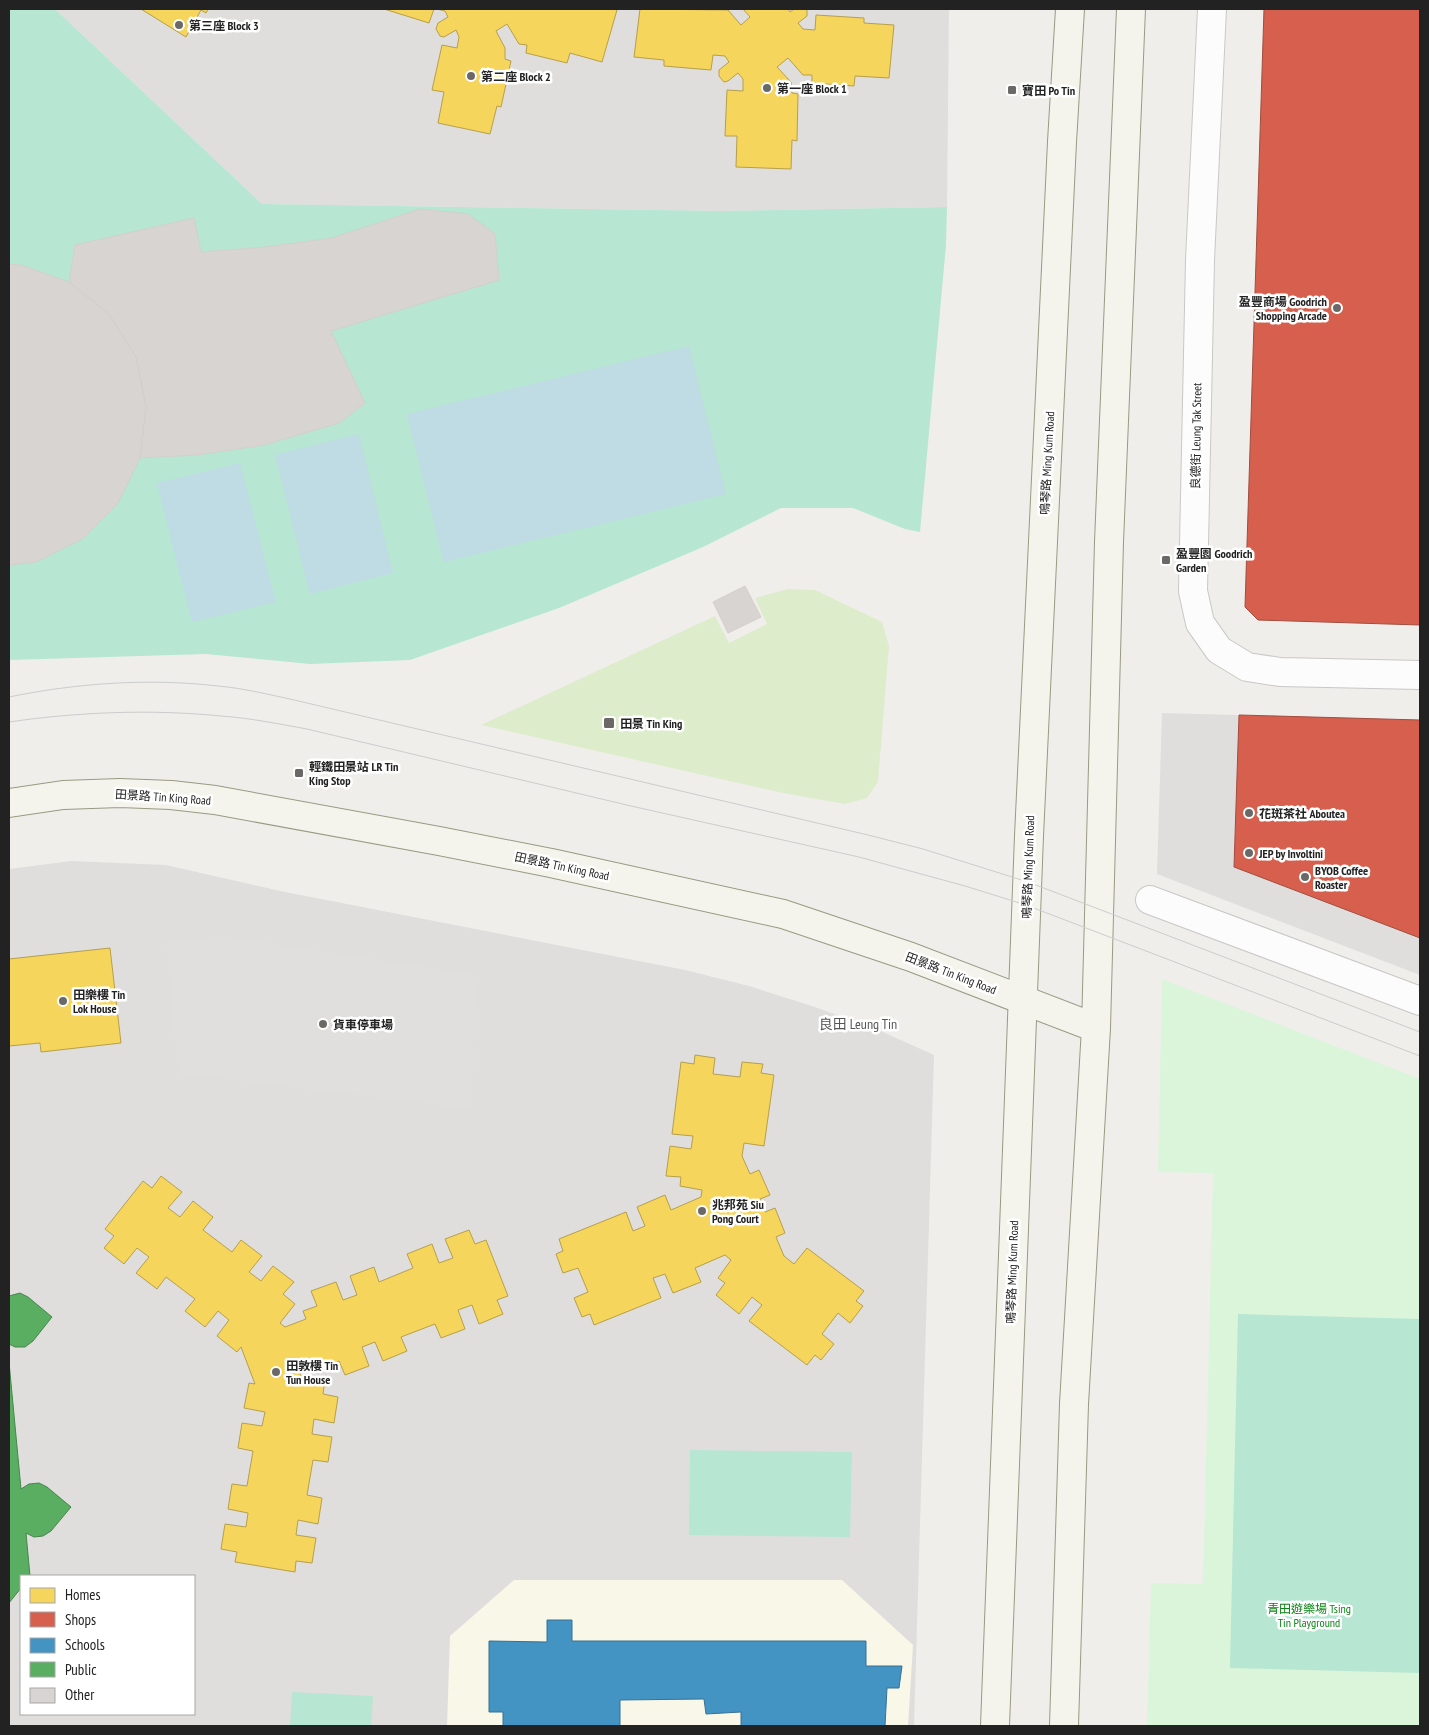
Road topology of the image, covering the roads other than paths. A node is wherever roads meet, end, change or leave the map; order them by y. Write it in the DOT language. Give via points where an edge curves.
graph roads {
  1 [pos="1070,9"];
  2 [pos="1131,9"];
  3 [pos="1212,9"];
  4 [pos="1420,675"];
  5 [pos="9,803"];
  6 [pos="1150,900"];
  7 [pos="1024,1000"];
  8 [pos="1420,1001"];
  9 [pos="1096,1028"];
  10 [pos="995,1726"];
  11 [pos="1064,1726"];
  1 -- 7 [label="main road, 鳴琴路 Ming Kum Road" via="1029,836"];
  2 -- 9 [label="main road" via="1110,542"];
  3 -- 4 [label="street, 良德街 Leung Tak Street" via="1200,260 1193,581 1200,623 1219,650 1247,667 1280,672"];
  5 -- 7 [label="main road, 田景路 Tin King Road" via="63,795 171,795 440,841 783,914 912,957"];
  6 -- 8 [label="street"];
  7 -- 9 [label="main road, 田景路 Tin King Road"];
  7 -- 10 [label="main road, 鳴琴路 Ming Kum Road"];
  9 -- 11 [label="main road" via="1074,1404"];
}
